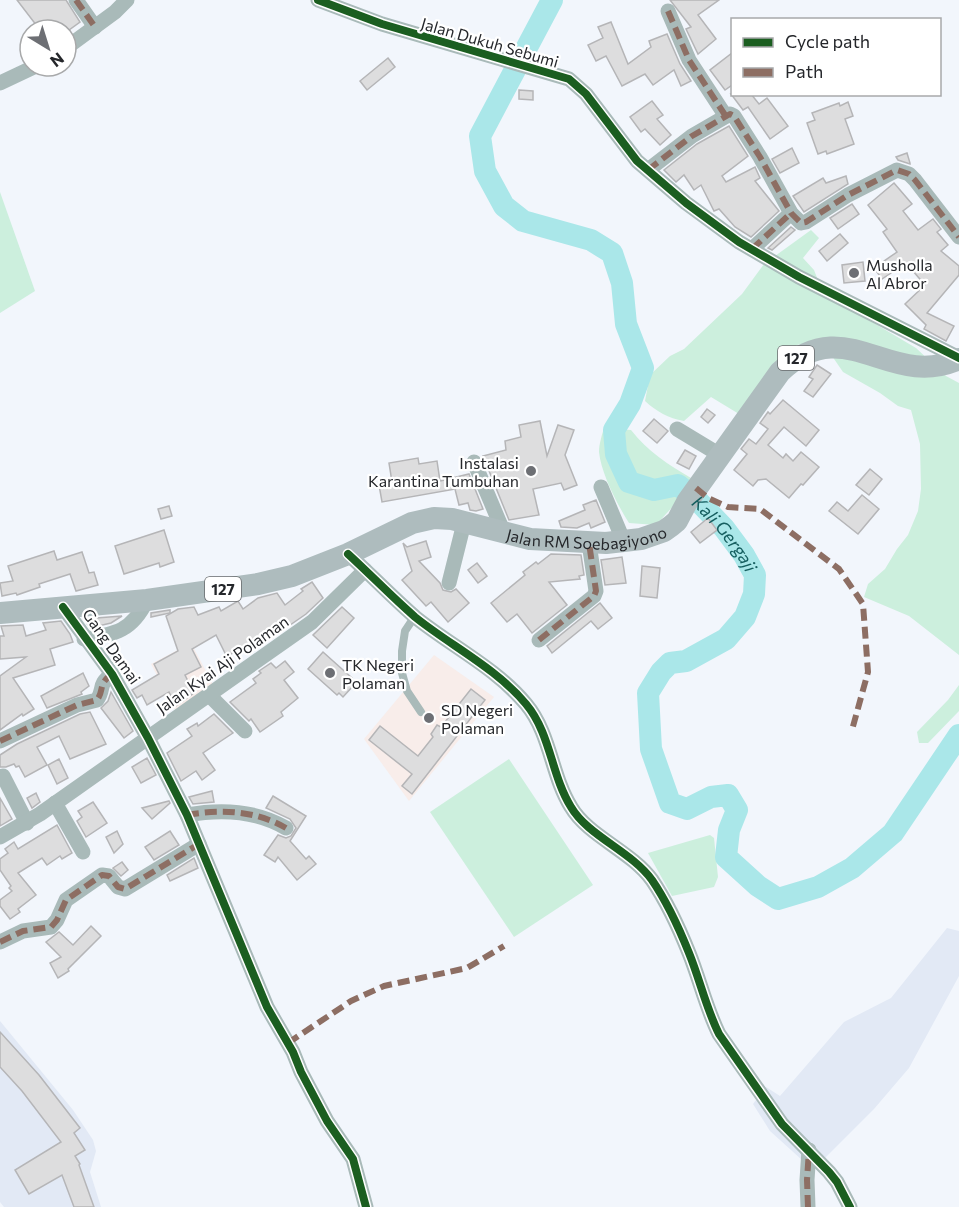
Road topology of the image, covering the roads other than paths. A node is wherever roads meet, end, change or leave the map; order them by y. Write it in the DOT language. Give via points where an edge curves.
graph roads {
  1 [pos="76,0"];
  2 [pos="127,0"];
  3 [pos="318,0"];
  4 [pos="668,11"];
  5 [pos="95,27"];
  6 [pos="78,39"];
  7 [pos="18,74"];
  8 [pos="0,83"];
  9 [pos="725,115"];
  10 [pos="648,170"];
  11 [pos="791,213"];
  12 [pos="959,237"];
  13 [pos="752,249"];
  14 [pos="959,359"];
  15 [pos="677,429"];
  16 [pos="720,455"];
  17 [pos="474,462"];
  18 [pos="601,487"];
  19 [pos="450,520"];
  20 [pos="504,533"];
  21 [pos="624,542"];
  22 [pos="589,543"];
  23 [pos="348,554"];
  24 [pos="365,570"];
  25 [pos="449,583"];
  26 [pos="147,600"];
  27 [pos="63,607"];
  28 [pos="0,613"];
  29 [pos="415,616"];
  30 [pos="84,639"];
  31 [pos="539,640"];
  32 [pos="112,675"];
  33 [pos="210,696"];
  34 [pos="421,712"];
  35 [pos="245,731"];
  36 [pos="148,738"];
  37 [pos="0,741"];
  38 [pos="3,776"];
  39 [pos="56,803"];
  40 [pos="187,815"];
  41 [pos="27,822"];
  42 [pos="286,828"];
  43 [pos="0,837"];
  44 [pos="199,844"];
  45 [pos="83,852"];
  46 [pos="0,942"];
  47 [pos="809,1150"];
  48 [pos="366,1207"];
  49 [pos="808,1207"];
  50 [pos="850,1207"];
  1 -- 5 [label="street"];
  2 -- 5 [label="street"];
  3 -- 10 [label="street, Jalan Dukuh Sebumi" via="455,47 569,79"];
  4 -- 9 [label="street" via="689,60"];
  5 -- 6 [label="street"];
  7 -- 8 [label="street"];
  9 -- 10 [label="street"];
  9 -- 11 [label="street" via="734,117"];
  10 -- 13 [label="street, Jalan Dukuh Sebumi"];
  11 -- 12 [label="street" via="805,223 897,170 915,180"];
  11 -- 13 [label="street"];
  13 -- 14 [label="street, Jalan Dukuh Sebumi"];
  14 -- 16 [label="main road, Jalan RM Soebagiyono / 127" via="935,368 918,368 842,348 805,352 780,372"];
  15 -- 16 [label="street"];
  16 -- 21 [label="main road, Jalan RM Soebagiyono / 127" via="677,521 664,531"];
  17 -- 20 [label="street"];
  18 -- 21 [label="street"];
  19 -- 20 [label="main road, Jalan RM Soebagiyono / 127"];
  19 -- 23 [label="main road, 127" via="412,523"];
  19 -- 25 [label="street"];
  20 -- 22 [label="main road, Jalan RM Soebagiyono / 127"];
  21 -- 22 [label="main road, Jalan RM Soebagiyono / 127"];
  22 -- 31 [label="street" via="594,596"];
  23 -- 24 [label="street"];
  23 -- 26 [label="main road, 127" via="292,576 258,584"];
  24 -- 29 [label="street"];
  24 -- 33 [label="street, Jalan Kyai Aji Polaman" via="312,622"];
  26 -- 27 [label="main road, 127"];
  26 -- 30 [label="street" via="129,626"];
  27 -- 28 [label="main road, 127"];
  27 -- 30 [label="street, Gang Damai"];
  29 -- 34 [label="lane" via="405,631 402,673 407,691"];
  29 -- 47 [label="street" via="505,683 526,704 541,728 561,790 573,811 651,879 686,945 719,1034 782,1124"];
  30 -- 32 [label="street, Gang Damai"];
  32 -- 36 [label="street, Gang Damai"];
  32 -- 37 [label="street" via="103,682 97,700 77,705"];
  33 -- 35 [label="street"];
  33 -- 36 [label="street, Jalan Kyai Aji Polaman"];
  36 -- 39 [label="street, Jalan Kyai Aji Polaman"];
  36 -- 40 [label="street, Gang Damai"];
  38 -- 41 [label="street"];
  39 -- 41 [label="street, Jalan Kyai Aji Polaman"];
  39 -- 45 [label="street"];
  40 -- 42 [label="street" via="229,811 268,819"];
  40 -- 44 [label="street, Gang Damai"];
  41 -- 43 [label="street, Jalan Kyai Aji Polaman"];
  44 -- 46 [label="street" via="125,889 102,875 66,900 51,927 23,931"];
  44 -- 48 [label="street, Gang Damai" via="267,1007 327,1121 353,1159"];
  47 -- 49 [label="street"];
  47 -- 50 [label="street" via="837,1182"];
}
